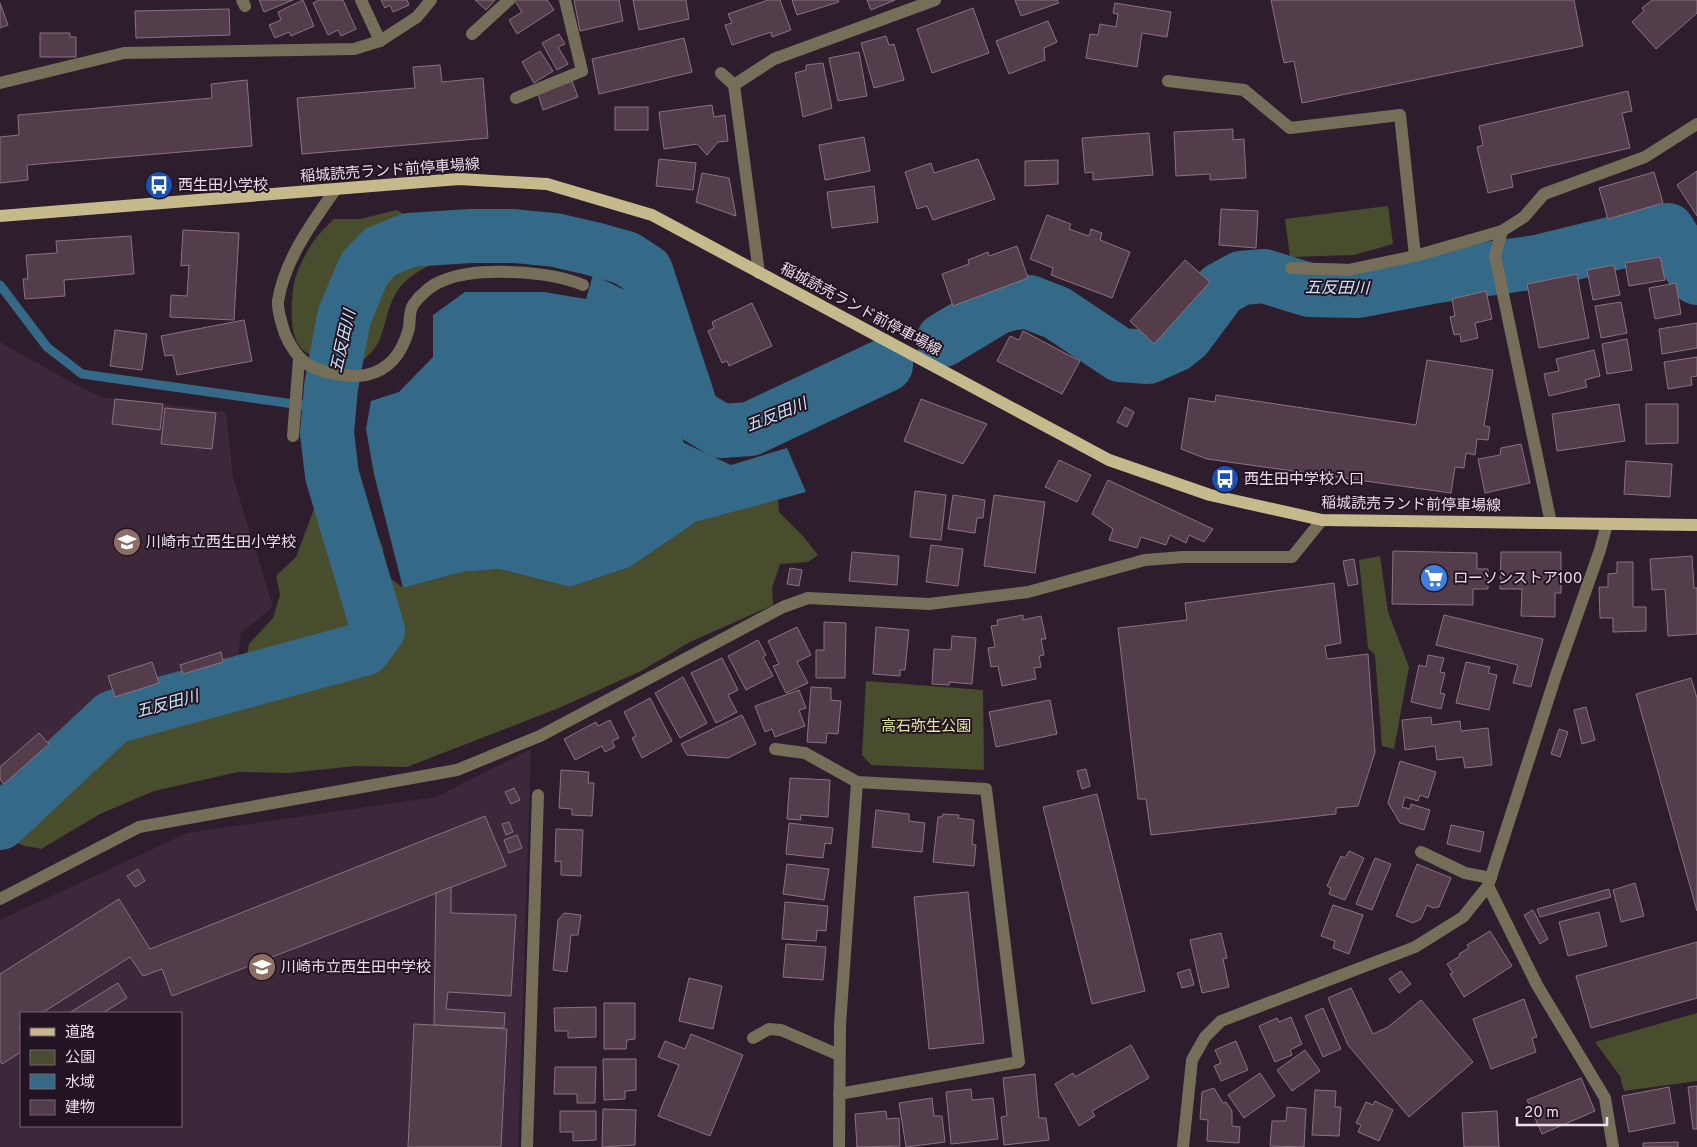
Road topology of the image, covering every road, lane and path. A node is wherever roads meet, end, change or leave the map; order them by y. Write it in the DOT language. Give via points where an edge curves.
graph roads {
  1 [pos="362,0"];
  2 [pos="431,0"];
  3 [pos="509,0"];
  4 [pos="565,0"];
  5 [pos="935,0"];
  6 [pos="472,34"];
  7 [pos="380,41"];
  8 [pos="721,73"];
  9 [pos="1168,81"];
  10 [pos="0,83"];
  11 [pos="734,85"];
  12 [pos="516,98"];
  13 [pos="1697,124"];
  14 [pos="335,190"];
  15 [pos="0,216"];
  16 [pos="1502,231"];
  17 [pos="1415,256"];
  18 [pos="1291,268"];
  19 [pos="758,273"];
  20 [pos="583,285"];
  21 [pos="299,359"];
  22 [pos="293,436"];
  23 [pos="1322,520"];
  24 [pos="1551,523"];
  25 [pos="1607,524"];
  26 [pos="1697,525"];
  27 [pos="775,749"];
  28 [pos="857,782"];
  29 [pos="538,795"];
  30 [pos="1421,852"];
  31 [pos="1489,882"];
  32 [pos="0,899"];
  33 [pos="754,1038"];
  34 [pos="839,1055"];
  35 [pos="839,1094"];
  36 [pos="528,1147"];
  37 [pos="839,1147"];
  38 [pos="1183,1147"];
  39 [pos="1613,1147"];
  1 -- 7 [label="street"];
  2 -- 7 [label="street" via="417,17"];
  3 -- 6 [label="street"];
  4 -- 12 [label="street" via="582,71"];
  5 -- 11 [label="street" via="774,59"];
  7 -- 10 [label="street" via="354,49 124,53"];
  8 -- 11 [label="street"];
  9 -- 17 [label="street" via="1244,90 1290,128 1400,115"];
  11 -- 19 [label="street"];
  13 -- 16 [label="street" via="1645,157 1544,194 1524,217"];
  14 -- 15 [label="main road, 稲城読売ランド前停車場線"];
  14 -- 19 [label="main road, 稲城読売ランド前停車場線" via="459,179 547,184 652,215"];
  14 -- 21 [label="street" via="301,241 278,302 289,344"];
  16 -- 17 [label="street"];
  16 -- 24 [label="street" via="1495,256"];
  17 -- 18 [label="street" via="1348,270"];
  19 -- 23 [label="main road, 稲城読売ランド前停車場線" via="1109,460 1210,495"];
  20 -- 21 [label="street" via="572,280 523,272 482,273 441,281 412,306 402,349 382,369 366,375 349,375 316,369"];
  21 -- 22 [label="street"];
  23 -- 24 [label="main road, 稲城読売ランド前停車場線"];
  23 -- 32 [label="street" via="1292,558 1145,560 1028,592 929,604 808,598 783,608 540,736 457,770 140,827"];
  24 -- 25 [label="main road, 稲城読売ランド前停車場線"];
  25 -- 26 [label="main road, 稲城読売ランド前停車場線"];
  25 -- 31 [label="street"];
  27 -- 28 [label="street" via="806,752"];
  28 -- 34 [label="street"];
  28 -- 35 [label="street" via="986,789 1019,1062"];
  29 -- 36 [label="street"];
  30 -- 31 [label="street"];
  31 -- 38 [label="street" via="1463,916 1415,947 1221,1021 1205,1037 1192,1060"];
  31 -- 39 [label="street" via="1537,985 1605,1098"];
  33 -- 34 [label="street" via="769,1030 781,1030"];
  34 -- 35 [label="street"];
  35 -- 37 [label="street"];
}
